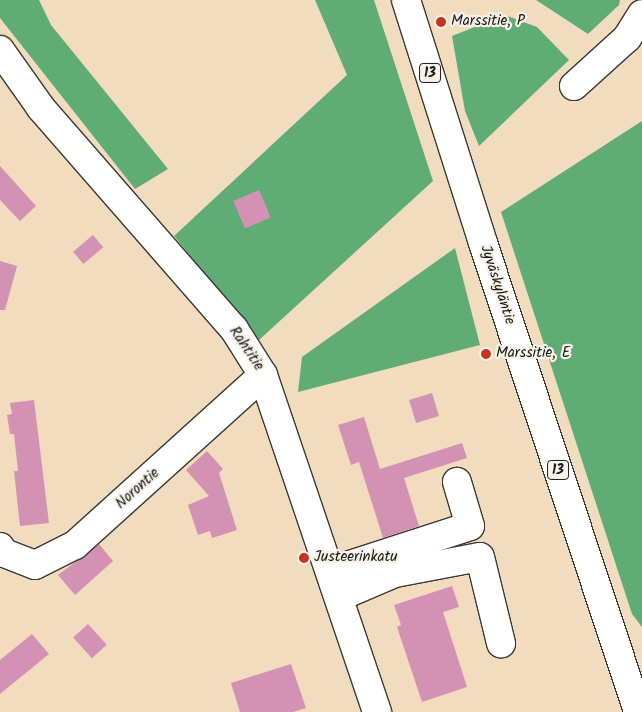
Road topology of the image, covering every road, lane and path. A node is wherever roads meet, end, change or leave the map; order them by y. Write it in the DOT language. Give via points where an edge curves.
graph roads {
  1 [pos="406,0"];
  2 [pos="639,28"];
  3 [pos="0,50"];
  4 [pos="574,86"];
  5 [pos="263,375"];
  6 [pos="457,482"];
  7 [pos="0,547"];
  8 [pos="331,571"];
  9 [pos="340,596"];
  10 [pos="501,643"];
  11 [pos="638,704"];
  12 [pos="377,712"];
  1 -- 11 [label="main road, Jyväskyläntie / 13" via="483,243"];
  2 -- 4 [label="main road"];
  3 -- 5 [label="main road, Rahtitie" via="41,108 234,329"];
  5 -- 7 [label="main road, Norontie" via="75,545 35,564 4,553"];
  5 -- 8 [label="main road, Rahtitie"];
  6 -- 8 [label="main road" via="470,526"];
  8 -- 9 [label="main road, Rahtitie"];
  9 -- 10 [label="main road" via="396,573 480,557"];
  9 -- 12 [label="main road, Rahtitie"];
}
